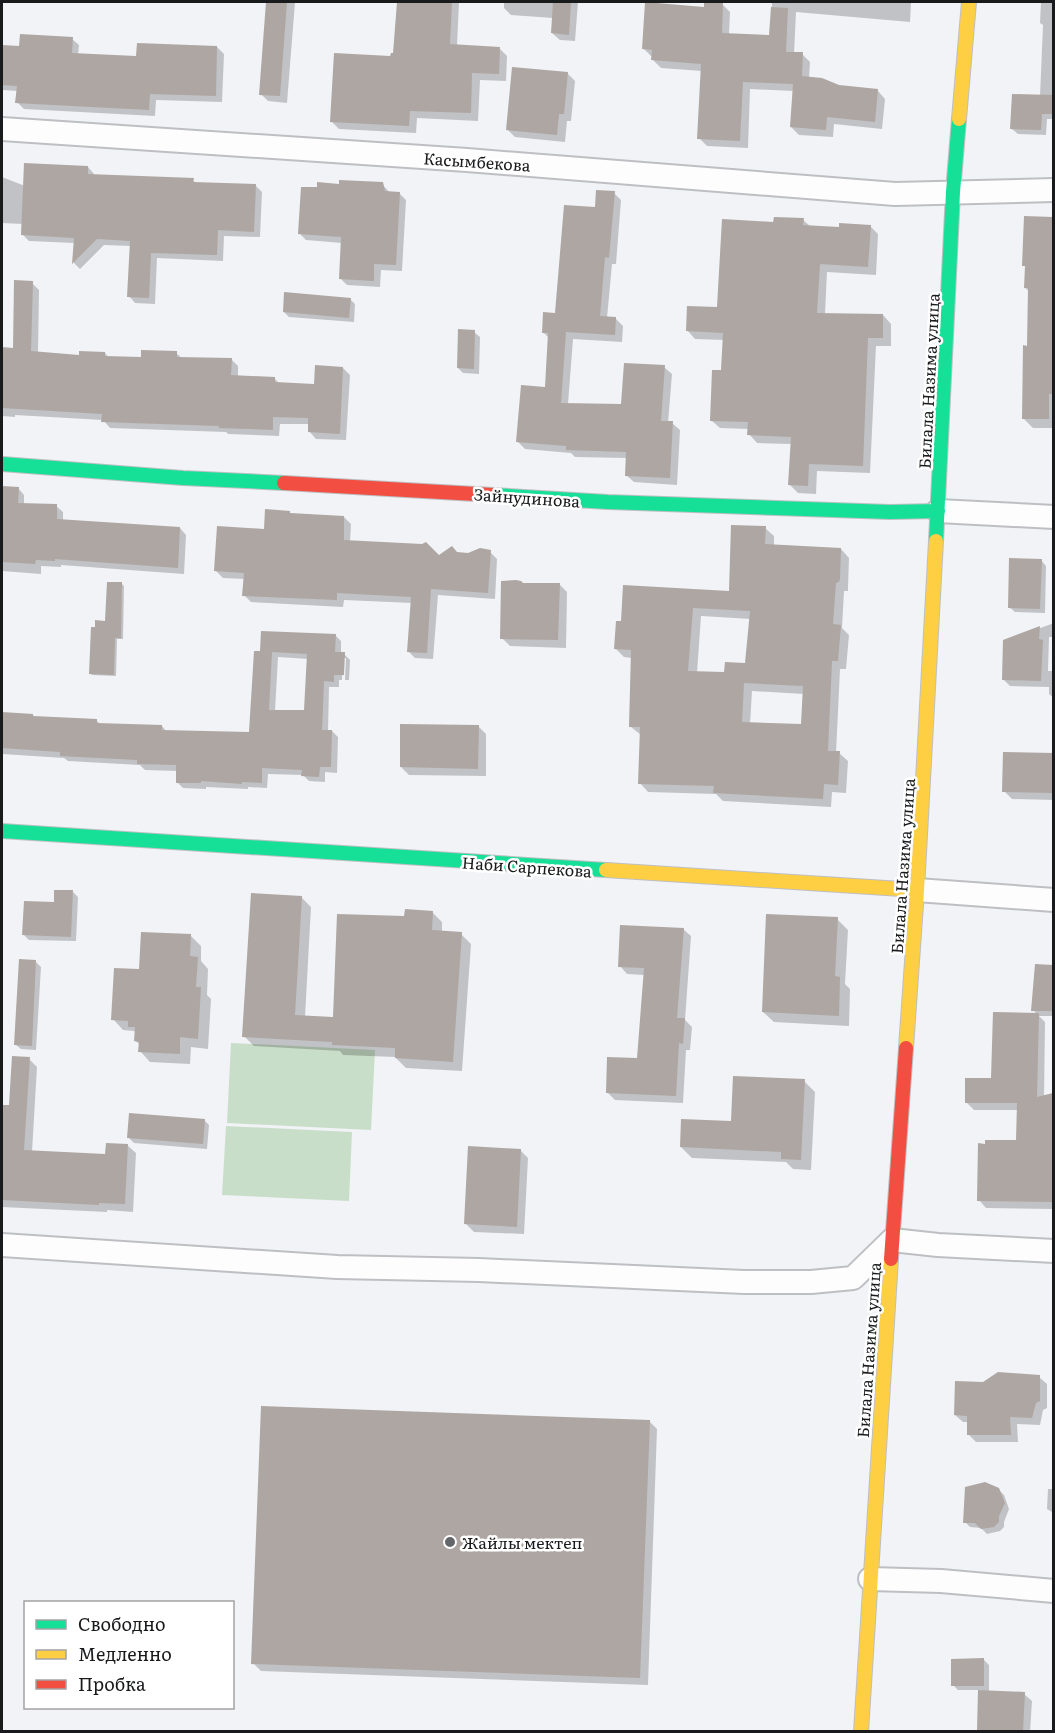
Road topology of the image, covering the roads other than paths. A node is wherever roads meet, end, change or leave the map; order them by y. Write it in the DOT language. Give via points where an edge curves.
graph roads {
  1 [pos="969,2"];
  2 [pos="2,129"];
  3 [pos="1053,190"];
  4 [pos="953,192"];
  5 [pos="2,464"];
  6 [pos="938,511"];
  7 [pos="1053,517"];
  8 [pos="2,831"];
  9 [pos="917,890"];
  10 [pos="1053,900"];
  11 [pos="892,1240"];
  12 [pos="2,1245"];
  13 [pos="1053,1251"];
  14 [pos="870,1579"];
  15 [pos="1053,1591"];
  16 [pos="861,1731"];
  1 -- 4 [label="street, Билала Назима улица"];
  2 -- 4 [label="street, Касымбекова" via="895,194"];
  3 -- 4 [label="street, Касымбекова"];
  4 -- 6 [label="street, Билала Назима улица"];
  5 -- 6 [label="street, Зайнудинова" via="608,502"];
  6 -- 7 [label="street, Зайнудинова"];
  6 -- 9 [label="street, Билала Назима улица"];
  8 -- 9 [label="street, Наби Сарпекова"];
  9 -- 10 [label="street, Наби Сарпекова"];
  9 -- 11 [label="street, Билала Назима улица"];
  11 -- 12 [label="street" via="853,1278 811,1282 337,1267"];
  11 -- 13 [label="street"];
  11 -- 14 [label="street, Билала Назима улица"];
  14 -- 15 [label="street"];
  14 -- 16 [label="street, Билала Назима улица"];
}
